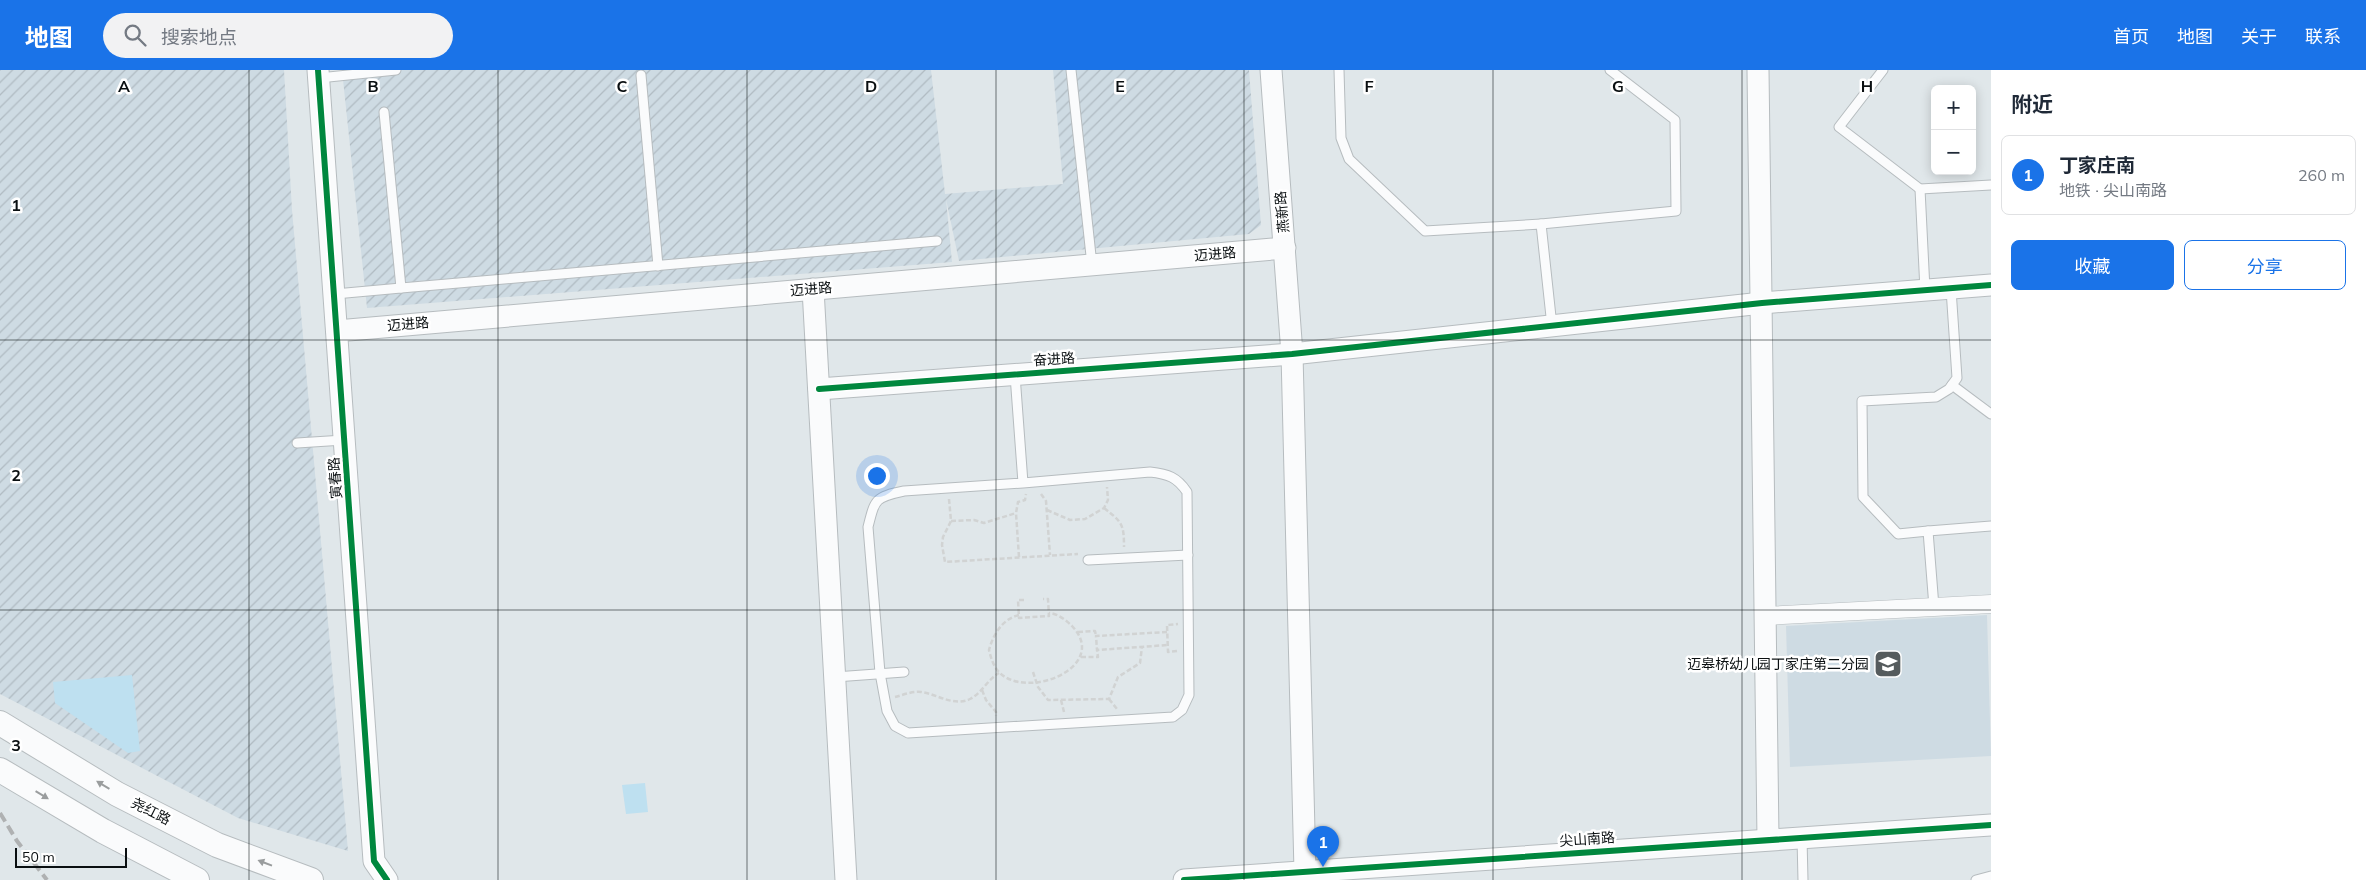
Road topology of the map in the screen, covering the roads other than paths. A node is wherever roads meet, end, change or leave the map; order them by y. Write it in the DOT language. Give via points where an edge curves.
graph roads {
  1 [pos="396,70"];
  2 [pos="1071,70"];
  3 [pos="1271,70"];
  4 [pos="1339,70"];
  5 [pos="1610,70"];
  6 [pos="1758,70"];
  7 [pos="1883,70"];
  8 [pos="376,71"];
  9 [pos="318,74"];
  10 [pos="640,75"];
  11 [pos="384,112"];
  12 [pos="1991,185"];
  13 [pos="1920,189"];
  14 [pos="1541,224"];
  15 [pos="937,241"];
  16 [pos="1285,248"];
  17 [pos="1092,265"];
  18 [pos="658,266"];
  19 [pos="1991,285"];
  20 [pos="401,288"];
  21 [pos="1951,288"];
  22 [pos="813,289"];
  23 [pos="1925,291"];
  24 [pos="335,294"];
  25 [pos="1762,303"];
  26 [pos="1552,326"];
  27 [pos="337,331"];
  28 [pos="1292,354"];
  29 [pos="1015,374"];
  30 [pos="1952,385"];
  31 [pos="819,389"];
  32 [pos="1991,414"];
  33 [pos="345,440"];
  34 [pos="297,443"];
  35 [pos="1023,482"];
  36 [pos="1991,526"];
  37 [pos="1928,531"];
  38 [pos="1188,555"];
  39 [pos="1088,556"];
  40 [pos="1991,604"];
  41 [pos="1934,607"];
  42 [pos="1766,616"];
  43 [pos="904,672"];
  44 [pos="880,674"];
  45 [pos="835,677"];
  46 [pos="0,723"];
  47 [pos="0,770"];
  48 [pos="1991,825"];
  49 [pos="1802,837"];
  50 [pos="1768,839"];
  51 [pos="1305,871"];
  52 [pos="1987,878"];
  53 [pos="197,880"];
  54 [pos="311,880"];
  55 [pos="387,880"];
  56 [pos="846,880"];
  57 [pos="1184,880"];
  58 [pos="1803,880"];
  59 [pos="1976,880"];
  1 -- 8 [label="lane"];
  2 -- 17 [label="lane"];
  3 -- 16 [label="street, 燕新路"];
  4 -- 14 [label="lane" via="1341,138 1348,159 1425,231"];
  5 -- 14 [label="lane" via="1675,120 1676,212"];
  6 -- 25 [label="street"];
  7 -- 13 [label="lane" via="1839,127"];
  8 -- 9 [label="lane"];
  9 -- 24 [label="street, 寅春路"];
  10 -- 18 [label="lane"];
  11 -- 20 [label="lane"];
  12 -- 13 [label="lane"];
  13 -- 23 [label="lane"];
  14 -- 26 [label="lane"];
  15 -- 18 [label="lane"];
  16 -- 17 [label="street, 迈进路"];
  16 -- 28 [label="street, 燕新路"];
  17 -- 22 [label="street, 迈进路"];
  18 -- 20 [label="lane"];
  19 -- 21 [label="street, 奋进路"];
  20 -- 24 [label="lane"];
  21 -- 23 [label="street, 奋进路"];
  21 -- 30 [label="lane" via="1957,378"];
  22 -- 27 [label="street, 迈进路"];
  22 -- 31 [label="street"];
  23 -- 25 [label="street, 奋进路"];
  24 -- 27 [label="street, 寅春路"];
  25 -- 26 [label="street, 奋进路"];
  25 -- 42 [label="street"];
  26 -- 28 [label="street, 奋进路"];
  27 -- 33 [label="street, 寅春路"];
  28 -- 29 [label="street, 奋进路"];
  28 -- 51 [label="street, 燕新路"];
  29 -- 31 [label="street, 奋进路"];
  29 -- 35 [label="lane"];
  30 -- 32 [label="lane"];
  30 -- 37 [label="lane" via="1936,397 1862,401 1863,497 1898,534"];
  31 -- 45 [label="street"];
  33 -- 34 [label="lane"];
  33 -- 55 [label="street, 寅春路" via="374,861"];
  35 -- 38 [label="lane" via="1150,472 1167,474 1178,480 1187,492"];
  35 -- 44 [label="lane" via="904,491 877,500 868,527"];
  36 -- 37 [label="lane"];
  37 -- 41 [label="lane"];
  38 -- 39 [label="lane"];
  38 -- 44 [label="lane" via="1190,694 1182,710 1173,717 904,732 895,726 887,711"];
  40 -- 41 [label="street"];
  41 -- 42 [label="street"];
  42 -- 50 [label="street"];
  43 -- 44 [label="lane"];
  44 -- 45 [label="lane"];
  45 -- 56 [label="street"];
  54 -- 46 [label="main road, 尧红路, one-way" via="217,845 117,794"];
  47 -- 53 [label="main road, one-way" via="103,831"];
  48 -- 49 [label="street, 尖山南路"];
  49 -- 50 [label="street, 尖山南路"];
  49 -- 58 [label="lane"];
  50 -- 51 [label="street, 尖山南路"];
  51 -- 57 [label="street, 尖山南路"];
  52 -- 59 [label="lane"];
}
